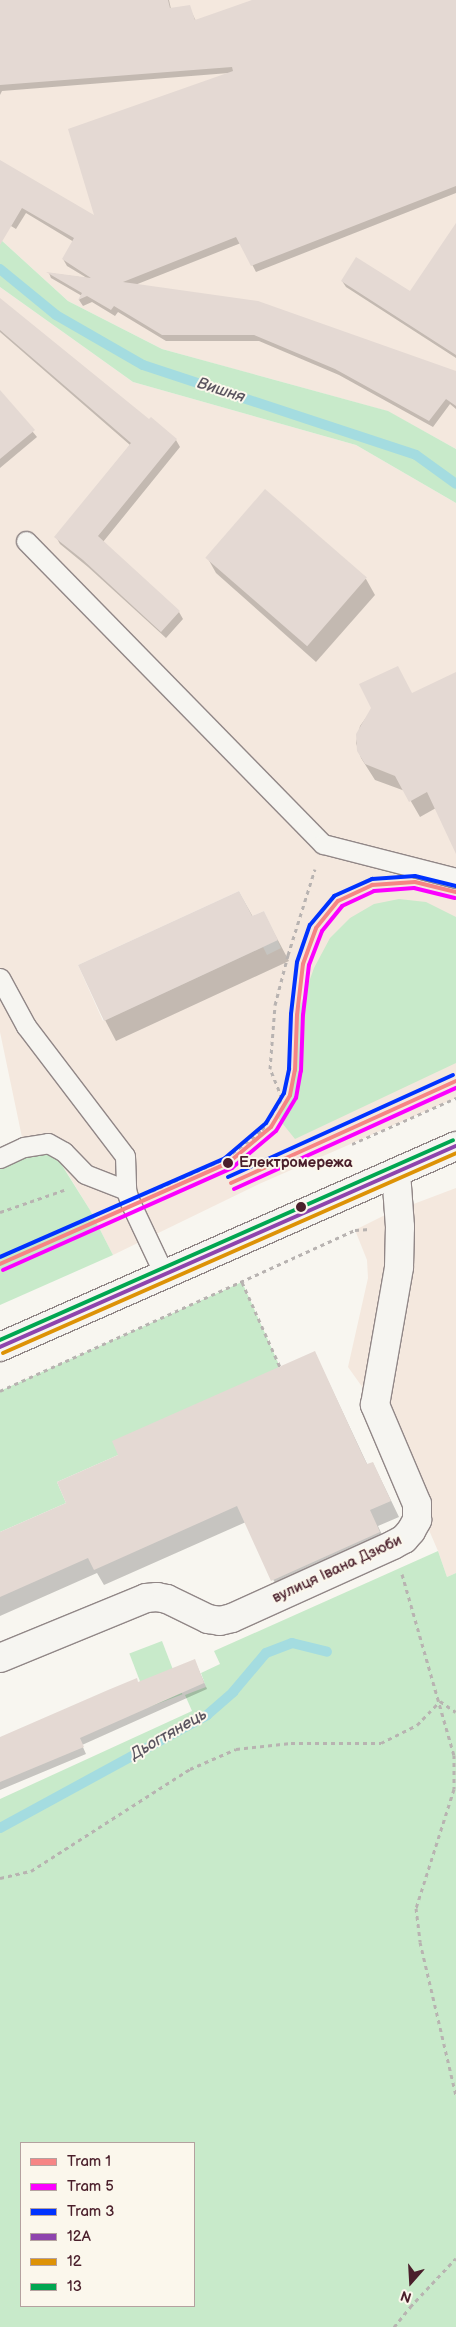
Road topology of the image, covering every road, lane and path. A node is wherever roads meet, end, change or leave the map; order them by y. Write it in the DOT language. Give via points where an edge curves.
graph roads {
  1 [pos="26,541"];
  2 [pos="322,844"];
  3 [pos="456,878"];
  4 [pos="0,978"];
  5 [pos="456,1098"];
  6 [pos="352,1144"];
  7 [pos="456,1146"];
  8 [pos="0,1158"];
  9 [pos="396,1173"];
  10 [pos="69,1188"];
  11 [pos="128,1196"];
  12 [pos="0,1212"];
  13 [pos="400,1227"];
  14 [pos="164,1274"];
  15 [pos="242,1282"];
  16 [pos="0,1346"];
  17 [pos="280,1367"];
  18 [pos="0,1391"];
  19 [pos="393,1545"];
  20 [pos="0,1658"];
  21 [pos="440,1701"];
  22 [pos="456,1712"];
  23 [pos="0,1878"];
  24 [pos="456,2096"];
  25 [pos="456,2258"];
  26 [pos="394,2327"];
  1 -- 2 [label="lane"];
  2 -- 3 [label="lane"];
  2 -- 11 [label="path" via="275,1005 270,1069 282,1098 262,1130 226,1158"];
  4 -- 11 [label="lane" via="26,1026 125,1156"];
  5 -- 6 [label="path"];
  7 -- 9 [label="street"];
  8 -- 11 [label="lane" via="24,1147 48,1144 64,1152 86,1174"];
  9 -- 13 [label="street, вулиця Івана Дзюби"];
  9 -- 14 [label="street"];
  10 -- 12 [label="path"];
  11 -- 14 [label="lane"];
  13 -- 15 [label="path" via="355,1230"];
  13 -- 19 [label="street, вулиця Івана Дзюби" via="397,1284 374,1405 418,1512 411,1531 404,1540"];
  14 -- 16 [label="street"];
  15 -- 17 [label="path"];
  15 -- 18 [label="path"];
  19 -- 20 [label="street, вулиця Івана Дзюби" via="232,1618 208,1619 167,1599 146,1598"];
  19 -- 21 [label="path"];
  21 -- 22 [label="path"];
  21 -- 23 [label="path" via="417,1725 381,1743 291,1743 236,1749 190,1769 31,1871"];
  21 -- 24 [label="path" via="454,1755 454,1789 416,1908 420,1942"];
  25 -- 26 [label="path"];
}
